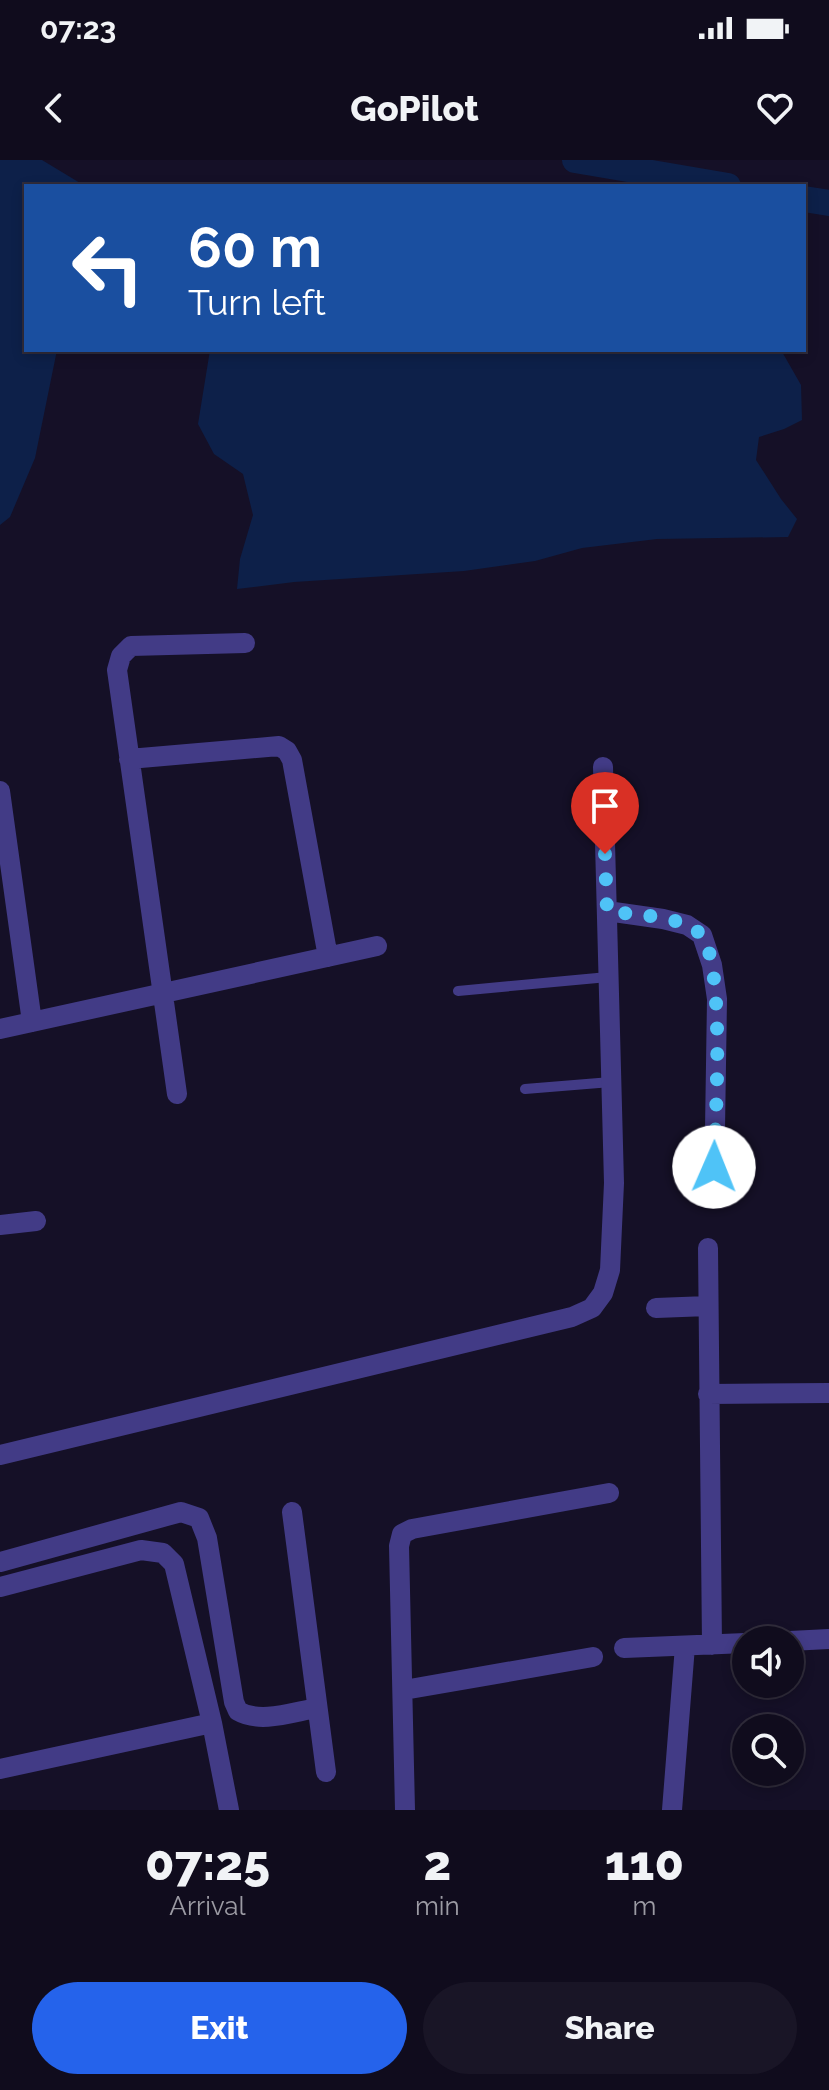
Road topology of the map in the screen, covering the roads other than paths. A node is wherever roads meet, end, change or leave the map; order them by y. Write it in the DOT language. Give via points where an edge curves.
graph roads {
  1 [pos="245,643"];
  2 [pos="129,759"];
  3 [pos="603,767"];
  4 [pos="0,791"];
  5 [pos="607,911"];
  6 [pos="377,946"];
  7 [pos="328,957"];
  8 [pos="608,977"];
  9 [pos="458,991"];
  10 [pos="162,993"];
  11 [pos="32,1022"];
  12 [pos="0,1029"];
  13 [pos="611,1082"];
  14 [pos="525,1089"];
  15 [pos="177,1094"];
  16 [pos="714,1194"];
  17 [pos="36,1221"];
  18 [pos="0,1225"];
  19 [pos="708,1248"];
  20 [pos="708,1306"];
  21 [pos="656,1308"];
  22 [pos="829,1393"];
  23 [pos="708,1394"];
  24 [pos="0,1455"];
  25 [pos="609,1493"];
  26 [pos="292,1512"];
  27 [pos="0,1562"];
  28 [pos="0,1587"];
  29 [pos="829,1639"];
  30 [pos="804,1640"];
  31 [pos="732,1644"];
  32 [pos="712,1645"];
  33 [pos="685,1646"];
  34 [pos="624,1648"];
  35 [pos="593,1657"];
  36 [pos="404,1690"];
  37 [pos="317,1708"];
  38 [pos="212,1723"];
  39 [pos="0,1769"];
  40 [pos="326,1772"];
  41 [pos="229,1810"];
  42 [pos="405,1810"];
  43 [pos="672,1810"];
  1 -- 2 [label="street" via="131,646 117,670"];
  2 -- 7 [label="street" via="279,746 287,751"];
  2 -- 10 [label="street"];
  3 -- 5 [label="street"];
  4 -- 11 [label="street"];
  5 -- 8 [label="street"];
  5 -- 16 [label="street" via="687,925 702,935 717,999"];
  6 -- 7 [label="street"];
  7 -- 10 [label="street"];
  8 -- 9 [label="lane"];
  8 -- 13 [label="street"];
  10 -- 11 [label="street"];
  10 -- 15 [label="street"];
  11 -- 12 [label="street"];
  13 -- 14 [label="lane"];
  13 -- 24 [label="street" via="610,1270 592,1308"];
  17 -- 18 [label="street"];
  19 -- 20 [label="street"];
  20 -- 21 [label="street"];
  20 -- 23 [label="street"];
  22 -- 23 [label="street"];
  23 -- 32 [label="street"];
  25 -- 36 [label="street" via="402,1534"];
  26 -- 37 [label="street"];
  27 -- 37 [label="street" via="181,1512 199,1518 238,1711 267,1717"];
  28 -- 38 [label="street" via="141,1550 163,1553 174,1564"];
  29 -- 30 [label="street"];
  31 -- 32 [label="street"];
  32 -- 33 [label="street"];
  33 -- 34 [label="street"];
  33 -- 43 [label="street"];
  35 -- 36 [label="street"];
  36 -- 42 [label="street"];
  37 -- 40 [label="street"];
  38 -- 39 [label="street"];
  38 -- 41 [label="street"];
}
